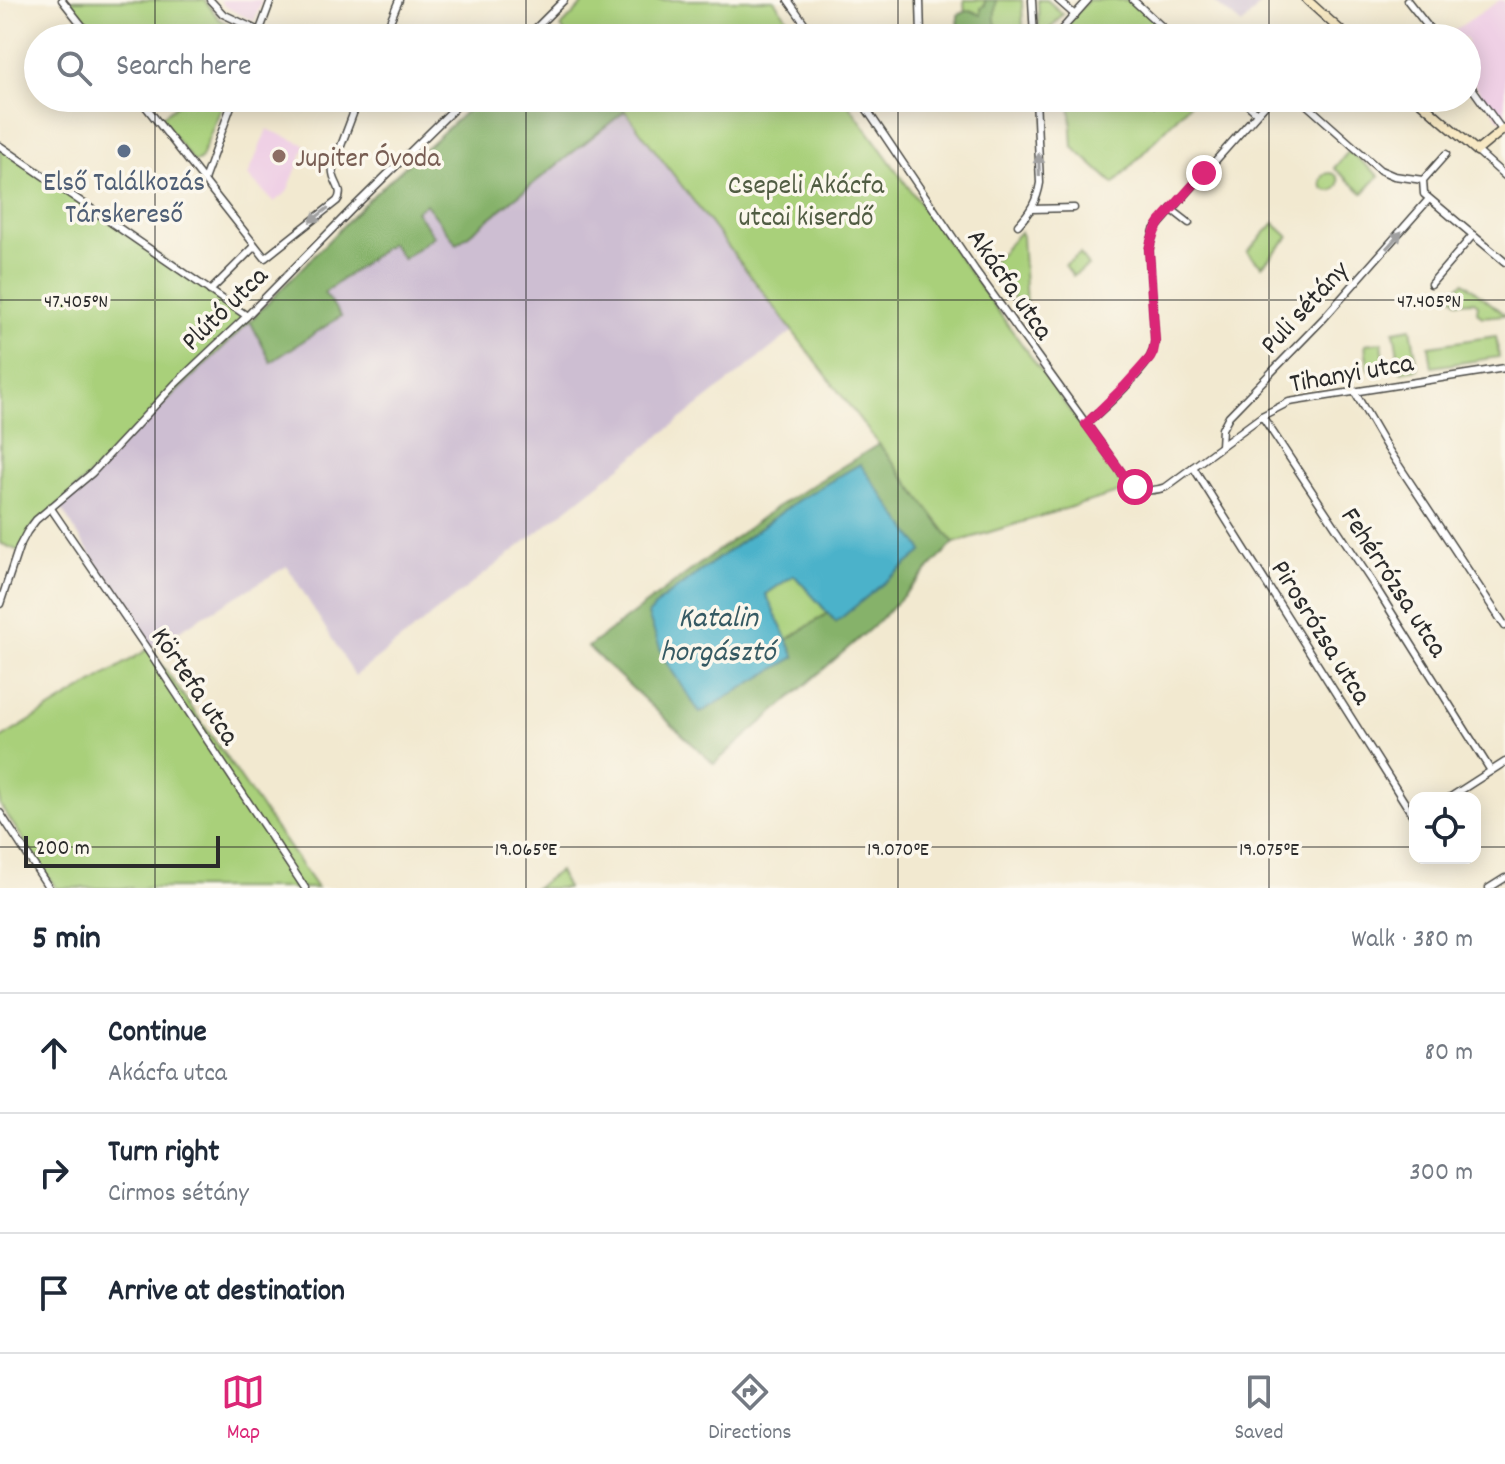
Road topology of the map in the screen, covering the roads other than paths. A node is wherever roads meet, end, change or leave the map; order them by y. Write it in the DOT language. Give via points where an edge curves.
graph roads {
  1 [pos="62,0"];
  2 [pos="210,0"];
  3 [pos="271,0"];
  4 [pos="399,0"];
  5 [pos="564,0"];
  6 [pos="788,0"];
  7 [pos="920,0"];
  8 [pos="1032,0"];
  9 [pos="1058,0"];
  10 [pos="1088,0"];
  11 [pos="1133,0"];
  12 [pos="1307,0"];
  13 [pos="1407,0"];
  14 [pos="1075,15"];
  15 [pos="81,24"];
  16 [pos="240,24"];
  17 [pos="262,24"];
  18 [pos="389,24"];
  19 [pos="540,24"];
  20 [pos="805,24"];
  21 [pos="921,24"];
  22 [pos="1033,24"];
  23 [pos="1067,24"];
  24 [pos="1159,24"];
  25 [pos="1334,24"];
  26 [pos="1424,24"];
  27 [pos="1481,100"];
  28 [pos="150,112"];
  29 [pos="229,112"];
  30 [pos="354,112"];
  31 [pos="451,112"];
  32 [pos="869,112"];
  33 [pos="1037,112"];
  34 [pos="1315,112"];
  35 [pos="1432,112"];
  36 [pos="1257,113"];
  37 [pos="1503,129"];
  38 [pos="0,146"];
  39 [pos="1477,151"];
  40 [pos="1446,154"];
  41 [pos="1505,176"];
  42 [pos="204,180"];
  43 [pos="1423,180"];
  44 [pos="1429,199"];
  45 [pos="1074,208"];
  46 [pos="1031,209"];
  47 [pos="1171,209"];
  48 [pos="1189,223"];
  49 [pos="1018,225"];
  50 [pos="1473,235"];
  51 [pos="255,246"];
  52 [pos="1505,262"];
  53 [pos="1431,284"];
  54 [pos="210,291"];
  55 [pos="247,316"];
  56 [pos="1505,368"];
  57 [pos="1354,391"];
  58 [pos="1262,416"];
  59 [pos="1086,424"];
  60 [pos="1221,446"];
  61 [pos="1193,467"];
  62 [pos="1135,487"];
  63 [pos="50,507"];
  64 [pos="0,604"];
  65 [pos="1505,626"];
  66 [pos="1505,762"];
  67 [pos="1491,771"];
  68 [pos="1458,792"];
  69 [pos="1409,809"];
  70 [pos="0,813"];
  71 [pos="1505,878"];
  72 [pos="49,888"];
  73 [pos="305,888"];
  74 [pos="1489,888"];
  1 -- 15 [label="street"];
  2 -- 16 [label="street"];
  3 -- 17 [label="street"];
  4 -- 18 [label="street"];
  5 -- 19 [label="street"];
  6 -- 20 [label="street"];
  7 -- 21 [label="street"];
  8 -- 22 [label="street"];
  9 -- 14 [label="street"];
  10 -- 14 [label="street"];
  11 -- 24 [label="street"];
  12 -- 25 [label="street"];
  13 -- 26 [label="street"];
  14 -- 23 [label="street"];
  27 -- 37 [label="street"];
  28 -- 42 [label="street"];
  29 -- 42 [label="street"];
  30 -- 51 [label="street, one-way" via="332,173 341,197 265,258"];
  31 -- 55 [label="street, Plútó utca"];
  32 -- 59 [label="street, Akácfa utca"];
  46 -- 33 [label="street, one-way" via="1040,183"];
  34 -- 43 [label="street" via="1380,170"];
  35 -- 39 [label="street"];
  36 -- 47 [label="street"];
  37 -- 39 [label="street"];
  38 -- 54 [label="street"];
  39 -- 41 [label="street"];
  40 -- 43 [label="street"];
  42 -- 51 [label="street"];
  43 -- 44 [label="street"];
  44 -- 50 [label="street"];
  60 -- 44 [label="street, Puli sétány, one-way" via="1229,416"];
  45 -- 46 [label="street"];
  46 -- 49 [label="street"];
  47 -- 48 [label="street"];
  47 -- 59 [label="street" via="1154,230 1149,250 1153,352"];
  50 -- 52 [label="street"];
  50 -- 53 [label="street"];
  51 -- 54 [label="street"];
  54 -- 55 [label="street"];
  55 -- 63 [label="street, Plútó utca" via="92,473"];
  56 -- 57 [label="street, Tihanyi utca"];
  57 -- 58 [label="street, Tihanyi utca" via="1289,402"];
  57 -- 65 [label="street"];
  58 -- 60 [label="street, Tihanyi utca"];
  58 -- 67 [label="street, Fehérrózsa utca"];
  59 -- 62 [label="street, Akácfa utca"];
  60 -- 61 [label="street, Tihanyi utca"];
  61 -- 62 [label="street, Tihanyi utca" via="1160,490"];
  61 -- 69 [label="street, Pirosrózsa utca"];
  63 -- 64 [label="street, Plútó utca" via="17,551"];
  63 -- 73 [label="street, Körtefa utca"];
  66 -- 67 [label="street"];
  67 -- 68 [label="street"];
  70 -- 72 [label="street"];
  71 -- 74 [label="street"];
}
